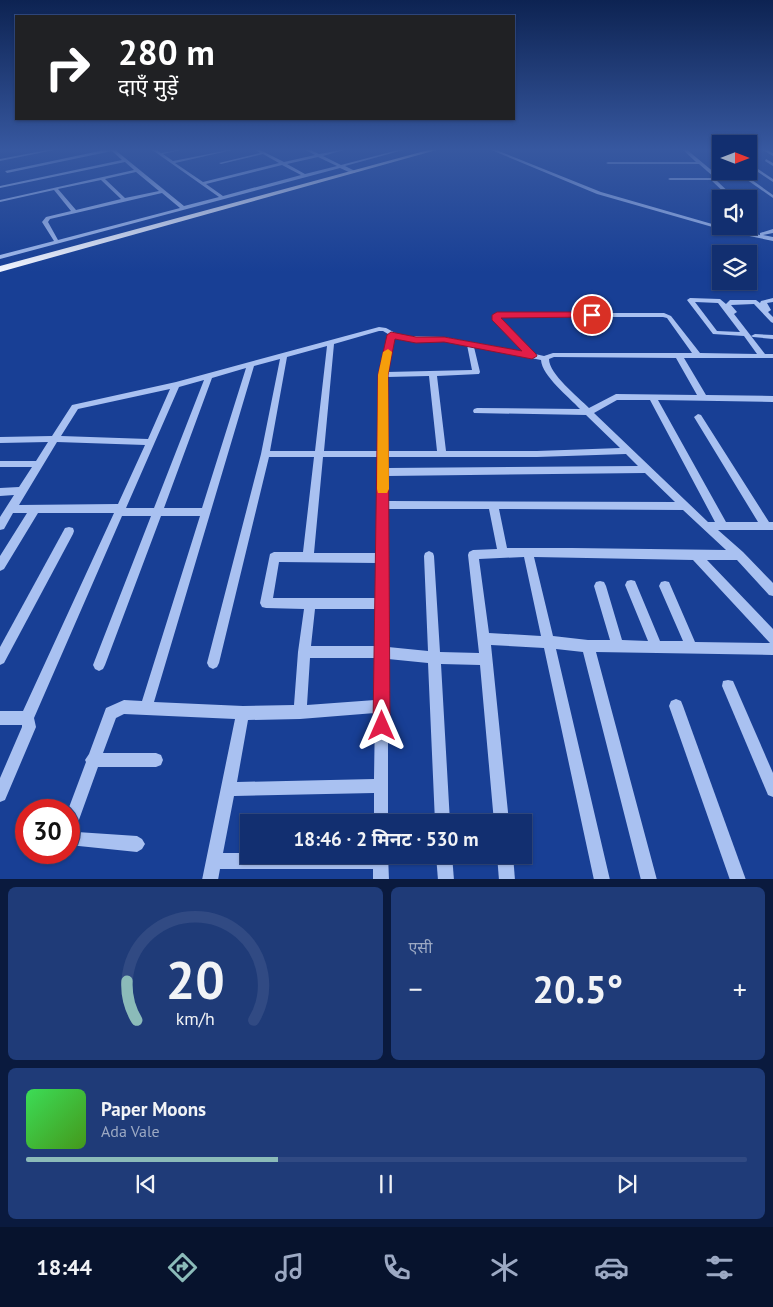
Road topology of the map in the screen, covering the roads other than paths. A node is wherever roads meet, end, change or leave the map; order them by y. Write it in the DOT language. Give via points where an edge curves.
graph roads {
  1 [pos="50,190"];
  2 [pos="56,190"];
  3 [pos="114,190"];
  4 [pos="212,190"];
  5 [pos="253,190"];
  6 [pos="282,190"];
  7 [pos="592,190"];
  8 [pos="599,190"];
  9 [pos="162,191"];
  10 [pos="223,198"];
  11 [pos="124,200"];
  12 [pos="0,201"];
  13 [pos="184,208"];
  14 [pos="74,211"];
  15 [pos="712,222"];
  16 [pos="712,222"];
  17 [pos="773,231"];
  18 [pos="757,233"];
  19 [pos="757,234"];
  20 [pos="762,234"];
  21 [pos="773,238"];
  22 [pos="57,242"];
  23 [pos="0,257"];
  24 [pos="0,267"];
  25 [pos="773,300"];
  26 [pos="773,315"];
  27 [pos="773,321"];
  28 [pos="746,334"];
  29 [pos="391,335"];
  30 [pos="755,336"];
  31 [pos="773,336"];
  32 [pos="330,342"];
  33 [pos="470,344"];
  34 [pos="284,355"];
  35 [pos="532,356"];
  36 [pos="679,356"];
  37 [pos="698,356"];
  38 [pos="769,356"];
  39 [pos="545,358"];
  40 [pos="251,364"];
  41 [pos="433,374"];
  42 [pos="383,375"];
  43 [pos="209,376"];
  44 [pos="176,384"];
  45 [pos="653,398"];
  46 [pos="703,398"];
  47 [pos="773,399"];
  48 [pos="477,411"];
  49 [pos="588,412"];
  50 [pos="698,417"];
  51 [pos="55,439"];
  52 [pos="0,440"];
  53 [pos="150,442"];
  54 [pos="629,451"];
  55 [pos="265,454"];
  56 [pos="442,454"];
  57 [pos="319,455"];
  58 [pos="383,455"];
  59 [pos="0,464"];
  60 [pos="40,464"];
  61 [pos="648,469"];
  62 [pos="383,472"];
  63 [pos="22,491"];
  64 [pos="0,492"];
  65 [pos="383,505"];
  66 [pos="493,505"];
  67 [pos="686,506"];
  68 [pos="36,508"];
  69 [pos="11,509"];
  70 [pos="119,510"];
  71 [pos="157,512"];
  72 [pos="206,512"];
  73 [pos="1,524"];
  74 [pos="706,526"];
  75 [pos="723,526"];
  76 [pos="770,526"];
  77 [pos="69,531"];
  78 [pos="503,552"];
  79 [pos="528,552"];
  80 [pos="739,555"];
  81 [pos="429,556"];
  82 [pos="696,556"];
  83 [pos="308,558"];
  84 [pos="382,558"];
  85 [pos="0,566"];
  86 [pos="631,585"];
  87 [pos="770,585"];
  88 [pos="600,586"];
  89 [pos="665,586"];
  90 [pos="310,603"];
  91 [pos="382,604"];
  92 [pos="773,638"];
  93 [pos="484,639"];
  94 [pos="548,642"];
  95 [pos="588,646"];
  96 [pos="691,646"];
  97 [pos="618,647"];
  98 [pos="656,647"];
  99 [pos="773,649"];
  100 [pos="304,652"];
  101 [pos="382,652"];
  102 [pos="435,658"];
  103 [pos="0,659"];
  104 [pos="486,659"];
  105 [pos="213,663"];
  106 [pos="99,665"];
  107 [pos="728,686"];
  108 [pos="382,706"];
  109 [pos="676,706"];
  110 [pos="146,708"];
  111 [pos="300,712"];
  112 [pos="242,713"];
  113 [pos="0,718"];
  114 [pos="27,718"];
  115 [pos="92,760"];
  116 [pos="156,760"];
  117 [pos="381,786"];
  118 [pos="228,789"];
  119 [pos="773,790"];
  120 [pos="1,793"];
  121 [pos="79,799"];
  122 [pos="381,814"];
  123 [pos="443,814"];
  124 [pos="501,814"];
  125 [pos="80,840"];
  126 [pos="137,844"];
  127 [pos="214,861"];
  128 [pos="240,861"];
  129 [pos="381,864"];
  130 [pos="445,864"];
  131 [pos="506,864"];
  132 [pos="210,879"];
  133 [pos="381,879"];
  134 [pos="446,879"];
  135 [pos="507,879"];
  136 [pos="602,879"];
  137 [pos="649,879"];
  138 [pos="738,879"];
  1 -- 12 [label="street"];
  2 -- 14 [label="street"];
  3 -- 11 [label="street"];
  4 -- 10 [label="street"];
  5 -- 10 [label="street"];
  6 -- 24 [label="main road"];
  7 -- 15 [label="street"];
  8 -- 16 [label="street"];
  9 -- 11 [label="street"];
  9 -- 13 [label="street"];
  10 -- 13 [label="street"];
  11 -- 14 [label="street"];
  13 -- 22 [label="street"];
  14 -- 22 [label="street" via="46,220"];
  17 -- 20 [label="street"];
  18 -- 20 [label="street"];
  19 -- 21 [label="street"];
  20 -- 21 [label="street"];
  22 -- 23 [label="street"];
  25 -- 26 [label="street" via="763,302 763,305"];
  27 -- 30 [label="street" via="756,302 728,303"];
  28 -- 28 [label="street" via="719,300 690,300 715,332"];
  28 -- 38 [label="street"];
  29 -- 32 [label="street" via="379,329"];
  29 -- 33 [label="street"];
  29 -- 42 [label="street"];
  30 -- 31 [label="street"];
  30 -- 38 [label="street"];
  32 -- 34 [label="street"];
  32 -- 57 [label="street"];
  33 -- 35 [label="street"];
  33 -- 41 [label="street" via="476,372"];
  34 -- 40 [label="street"];
  34 -- 55 [label="street"];
  35 -- 37 [label="street" via="496,320 497,315 664,315 669,317"];
  35 -- 39 [label="street"];
  36 -- 37 [label="street"];
  36 -- 39 [label="street" via="553,355"];
  36 -- 46 [label="street"];
  37 -- 38 [label="street"];
  39 -- 49 [label="street" via="552,374"];
  40 -- 43 [label="street"];
  40 -- 72 [label="street"];
  41 -- 42 [label="street"];
  41 -- 56 [label="street"];
  42 -- 58 [label="street"];
  43 -- 44 [label="street"];
  43 -- 71 [label="street"];
  44 -- 51 [label="street" via="75,407"];
  44 -- 53 [label="street"];
  45 -- 46 [label="street"];
  45 -- 49 [label="street" via="616,397"];
  45 -- 75 [label="street"];
  46 -- 47 [label="street"];
  48 -- 49 [label="street"];
  49 -- 54 [label="street"];
  50 -- 76 [label="street"];
  51 -- 52 [label="street"];
  51 -- 53 [label="street"];
  51 -- 60 [label="street"];
  53 -- 70 [label="street"];
  54 -- 56 [label="street"];
  54 -- 61 [label="street"];
  55 -- 57 [label="street"];
  55 -- 105 [label="street"];
  56 -- 58 [label="street"];
  57 -- 58 [label="street"];
  57 -- 83 [label="street"];
  58 -- 62 [label="street"];
  59 -- 60 [label="street"];
  60 -- 63 [label="street"];
  61 -- 62 [label="street"];
  61 -- 67 [label="street"];
  62 -- 65 [label="street"];
  63 -- 64 [label="street"];
  63 -- 69 [label="street"];
  65 -- 66 [label="street"];
  65 -- 84 [label="street"];
  66 -- 67 [label="street"];
  66 -- 78 [label="street"];
  67 -- 74 [label="street"];
  68 -- 69 [label="street"];
  68 -- 70 [label="street"];
  68 -- 85 [label="street"];
  69 -- 73 [label="street"];
  70 -- 71 [label="street"];
  70 -- 114 [label="street"];
  71 -- 72 [label="street"];
  71 -- 106 [label="street"];
  72 -- 110 [label="street"];
  74 -- 75 [label="street"];
  74 -- 80 [label="street"];
  75 -- 76 [label="street"];
  77 -- 103 [label="street"];
  78 -- 79 [label="street"];
  78 -- 93 [label="street" via="474,555"];
  79 -- 82 [label="street"];
  79 -- 94 [label="street"];
  80 -- 82 [label="street"];
  80 -- 87 [label="street"];
  81 -- 102 [label="street"];
  82 -- 92 [label="street"];
  83 -- 84 [label="street"];
  83 -- 90 [label="street" via="274,556 266,602"];
  84 -- 91 [label="street"];
  86 -- 98 [label="street"];
  88 -- 97 [label="street"];
  89 -- 96 [label="street"];
  90 -- 91 [label="street"];
  90 -- 100 [label="street"];
  91 -- 101 [label="street"];
  93 -- 94 [label="street"];
  93 -- 104 [label="street"];
  94 -- 95 [label="street"];
  94 -- 136 [label="street"];
  95 -- 97 [label="street"];
  95 -- 137 [label="street"];
  96 -- 98 [label="street"];
  96 -- 99 [label="street"];
  97 -- 98 [label="street"];
  100 -- 101 [label="street"];
  100 -- 111 [label="street"];
  101 -- 102 [label="street"];
  101 -- 108 [label="street"];
  102 -- 104 [label="street"];
  102 -- 123 [label="street"];
  104 -- 124 [label="street"];
  107 -- 119 [label="street"];
  108 -- 111 [label="street"];
  108 -- 117 [label="street"];
  109 -- 138 [label="street"];
  110 -- 112 [label="street"];
  110 -- 115 [label="street" via="124,707 111,713"];
  111 -- 112 [label="street"];
  112 -- 118 [label="street"];
  113 -- 114 [label="street"];
  114 -- 120 [label="street" via="29,727"];
  115 -- 116 [label="street"];
  115 -- 121 [label="street"];
  117 -- 118 [label="street"];
  117 -- 122 [label="street"];
  118 -- 127 [label="street"];
  125 -- 126 [label="street"];
  127 -- 128 [label="street"];
  127 -- 132 [label="street"];
  129 -- 133 [label="street"];
  130 -- 134 [label="street"];
  131 -- 135 [label="street"];
}
